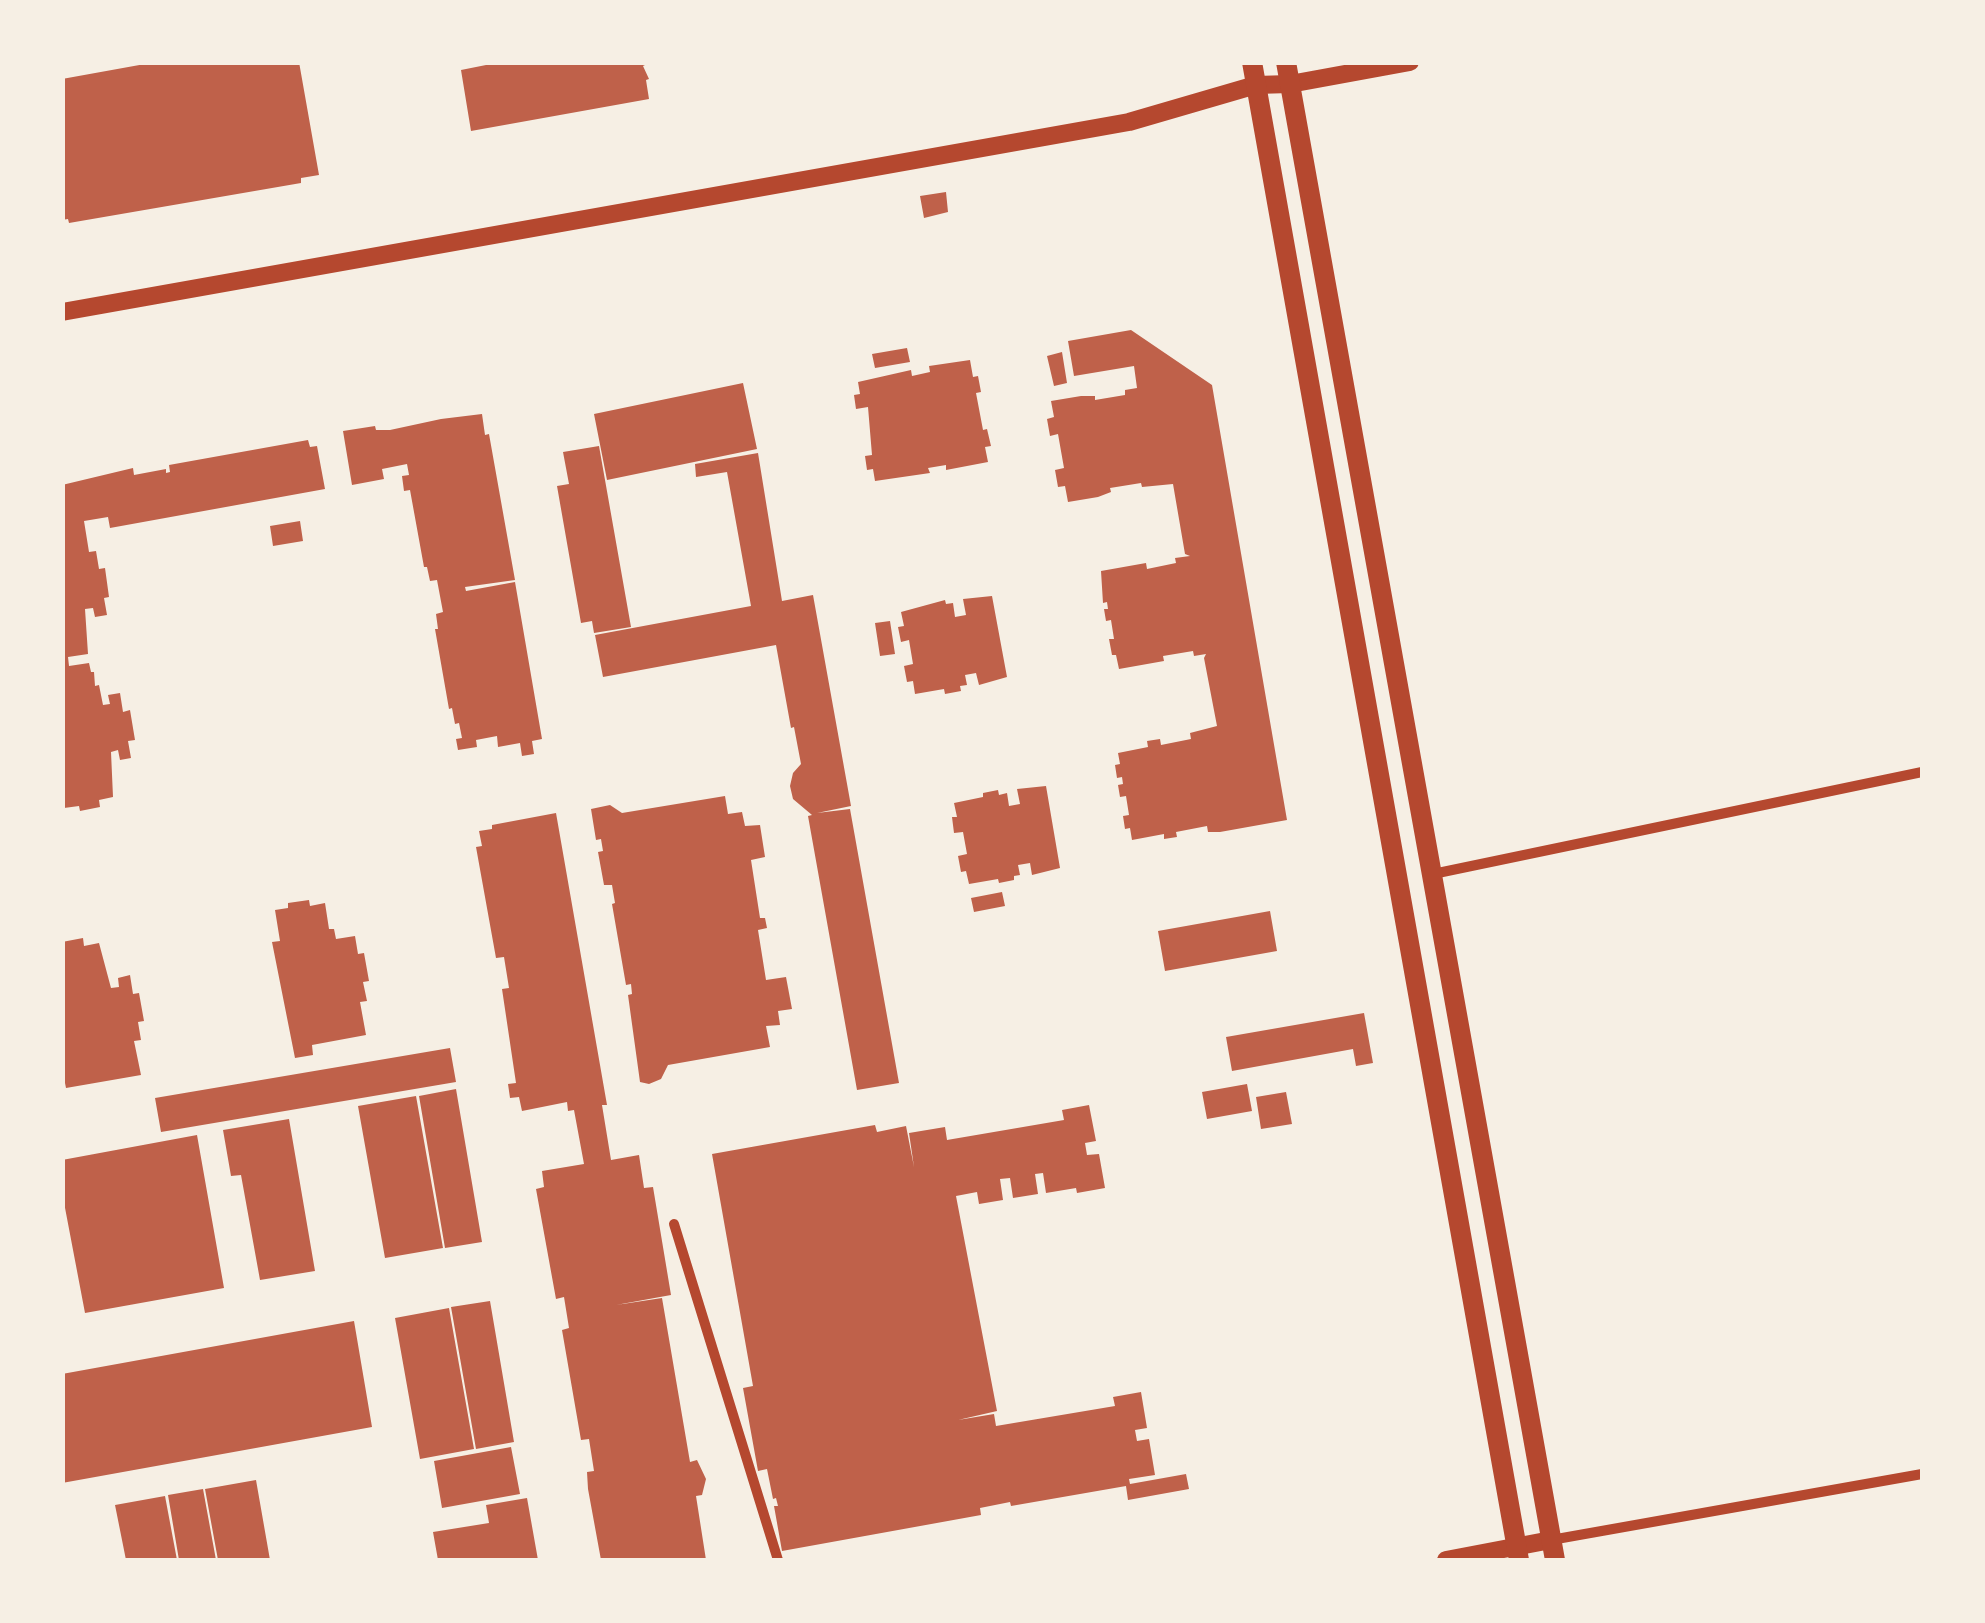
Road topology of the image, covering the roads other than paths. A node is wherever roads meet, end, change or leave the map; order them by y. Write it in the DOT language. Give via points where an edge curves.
graph roads {
  1 [pos="1252,62"];
  2 [pos="1286,62"];
  3 [pos="1410,62"];
  4 [pos="1290,84"];
  5 [pos="1256,85"];
  6 [pos="62,312"];
  7 [pos="1922,772"];
  8 [pos="1432,874"];
  9 [pos="674,1224"];
  10 [pos="1922,1474"];
  11 [pos="1553,1550"];
  12 [pos="1518,1553"];
  13 [pos="778,1560"];
  14 [pos="1446,1560"];
  1 -- 5 [label="main road"];
  2 -- 4 [label="main road"];
  3 -- 4 [label="street"];
  4 -- 5 [label="street"];
  4 -- 8 [label="main road"];
  5 -- 6 [label="street" via="1129,122"];
  5 -- 12 [label="main road"];
  7 -- 8 [label="street"];
  8 -- 11 [label="main road"];
  9 -- 13 [label="street"];
  10 -- 11 [label="street"];
  11 -- 12 [label="street"];
  12 -- 14 [label="street"];
}
